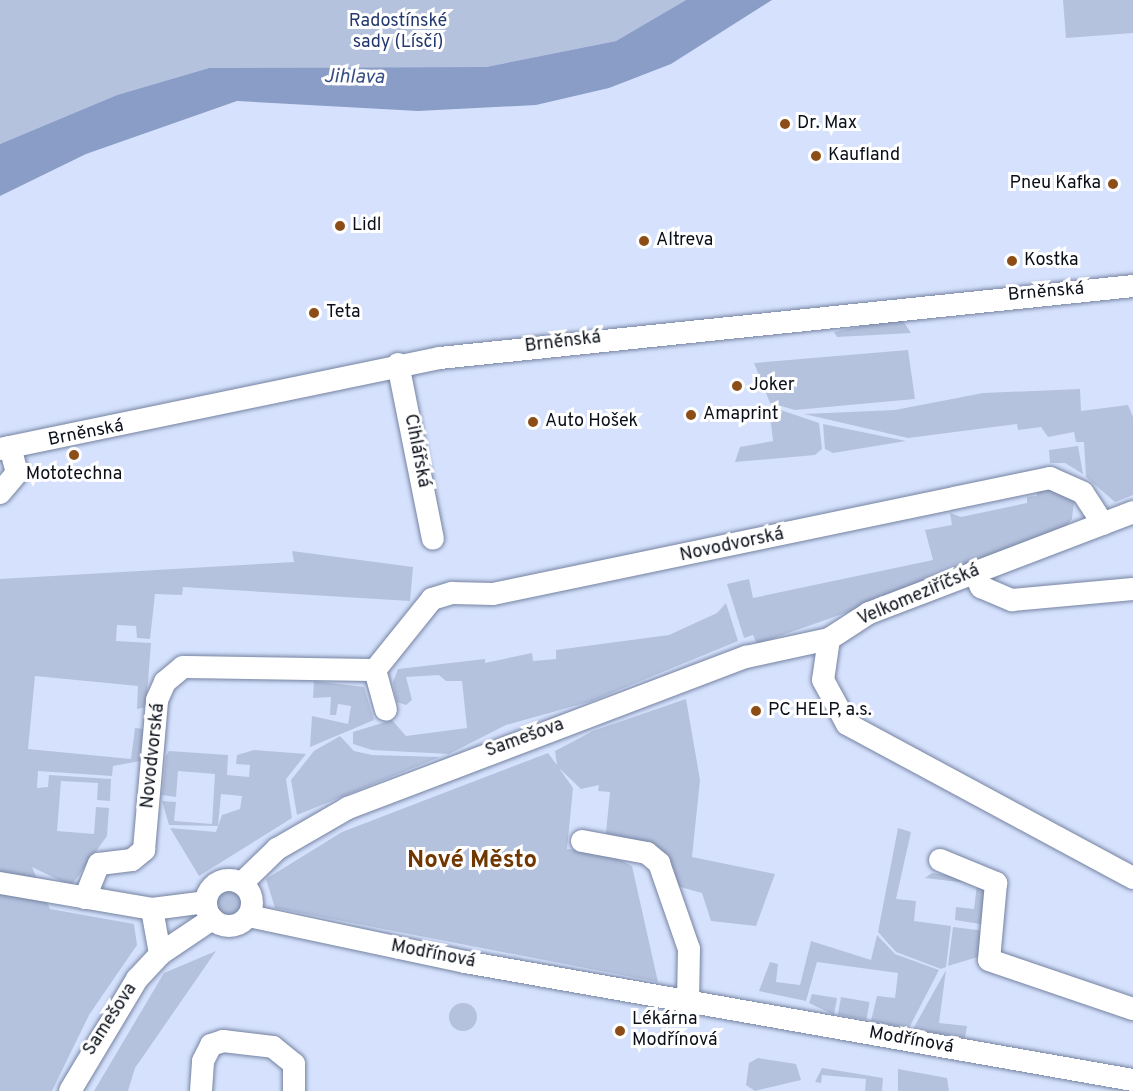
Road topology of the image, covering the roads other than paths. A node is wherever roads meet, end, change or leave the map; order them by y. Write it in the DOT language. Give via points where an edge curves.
graph roads {
  1 [pos="1133,286"];
  2 [pos="398,364"];
  3 [pos="5,448"];
  4 [pos="0,493"];
  5 [pos="1133,512"];
  6 [pos="1103,524"];
  7 [pos="433,539"];
  8 [pos="974,572"];
  9 [pos="1133,589"];
  10 [pos="829,639"];
  11 [pos="375,670"];
  12 [pos="386,710"];
  13 [pos="582,841"];
  14 [pos="940,860"];
  15 [pos="1133,878"];
  16 [pos="0,883"];
  17 [pos="242,883"];
  18 [pos="86,898"];
  19 [pos="152,909"];
  20 [pos="209,910"];
  21 [pos="249,916"];
  22 [pos="160,954"];
  23 [pos="688,1002"];
  24 [pos="1133,1009"];
  25 [pos="1133,1080"];
  26 [pos="295,1087"];
  27 [pos="70,1091"];
  28 [pos="201,1091"];
  1 -- 2 [label="street, Brněnská" via="757,321"];
  2 -- 3 [label="street, Brněnská" via="94,434"];
  2 -- 7 [label="street, Cihlářská"];
  3 -- 4 [label="street" via="17,473"];
  5 -- 6 [label="street, Velkomeziříčská"];
  6 -- 8 [label="street, Velkomeziříčská"];
  6 -- 11 [label="street, Novodvorská" via="1083,493 1050,478 493,594 452,593 432,599"];
  8 -- 9 [label="street" via="981,587 1012,600"];
  8 -- 10 [label="street, Velkomeziříčská" via="869,613"];
  10 -- 15 [label="street" via="824,687 847,724"];
  10 -- 17 [label="street, Samešova" via="746,657 348,808 277,849"];
  11 -- 12 [label="street"];
  11 -- 18 [label="street, Novodvorská" via="183,667 165,682 157,700 144,850 132,860 99,864"];
  13 -- 23 [label="street" via="647,853 659,863 689,949"];
  14 -- 24 [label="street" via="996,883 989,960"];
  16 -- 18 [label="street"];
  17 -- 20 [label="street, Samešova" via="222,880 210,888"];
  17 -- 21 [label="street" via="251,894"];
  18 -- 19 [label="street"];
  19 -- 20 [label="street"];
  19 -- 22 [label="street"];
  20 -- 21 [label="street" via="231,926"];
  20 -- 22 [label="street, Samešova"];
  21 -- 23 [label="street, Modřínová"];
  22 -- 27 [label="street, Samešova" via="120,1004"];
  23 -- 25 [label="street, Modřínová"];
  26 -- 28 [label="street" via="294,1064 273,1047 223,1041 211,1045 203,1061"];
}
